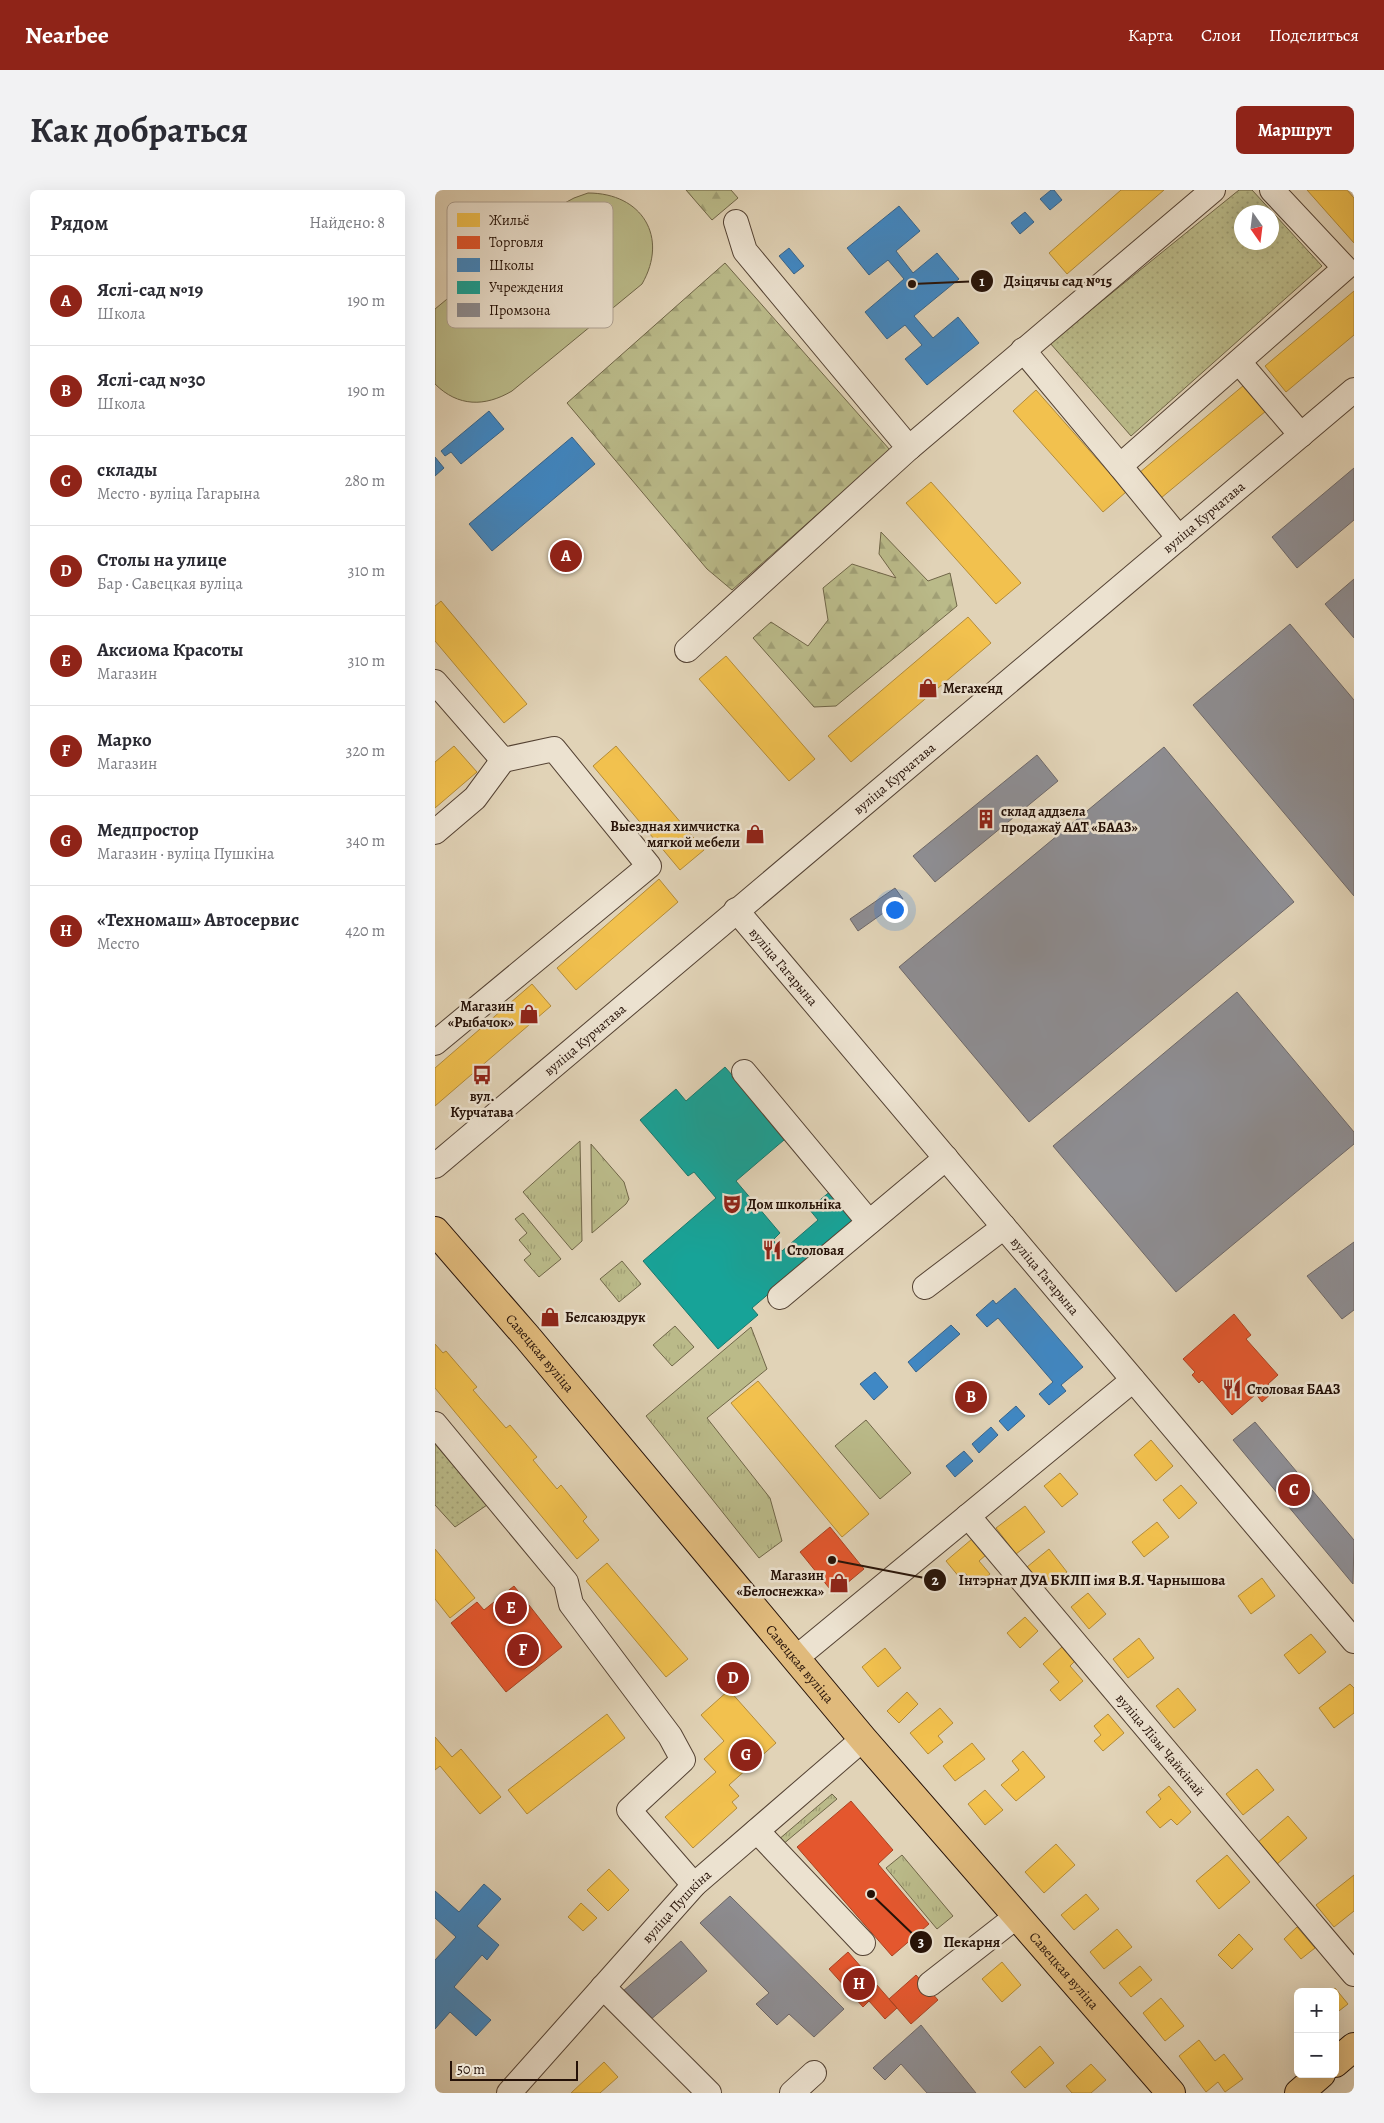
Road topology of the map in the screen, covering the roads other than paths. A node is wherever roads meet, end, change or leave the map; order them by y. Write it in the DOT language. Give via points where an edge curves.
graph roads {
  1 [pos="1213,190"];
  2 [pos="1272,190"];
  3 [pos="736,222"];
  4 [pos="1023,350"];
  5 [pos="1239,362"];
  6 [pos="1354,390"];
  7 [pos="1301,435"];
  8 [pos="909,448"];
  9 [pos="1120,466"];
  10 [pos="1179,538"];
  11 [pos="687,650"];
  12 [pos="435,682"];
  13 [pos="503,760"];
  14 [pos="435,832"];
  15 [pos="736,910"];
  16 [pos="435,1043"];
  17 [pos="744,1072"];
  18 [pos="946,1158"];
  19 [pos="435,1166"];
  20 [pos="869,1222"];
  21 [pos="1004,1227"];
  22 [pos="435,1231"];
  23 [pos="925,1287"];
  24 [pos="780,1297"];
  25 [pos="1133,1380"];
  26 [pos="435,1424"];
  27 [pos="968,1516"];
  28 [pos="1354,1640"];
  29 [pos="796,1658"];
  30 [pos="863,1739"];
  31 [pos="757,1831"];
  32 [pos="694,1884"];
  33 [pos="1017,1916"];
  34 [pos="863,1943"];
  35 [pos="1354,1974"];
  36 [pos="929,1984"];
  37 [pos="603,1987"];
  38 [pos="1354,2047"];
  39 [pos="1339,2060"];
  40 [pos="814,2073"];
  41 [pos="1316,2078"];
  42 [pos="509,2093"];
  43 [pos="709,2093"];
  44 [pos="791,2093"];
  45 [pos="1171,2093"];
  46 [pos="1299,2093"];
  1 -- 4 [label="street"];
  2 -- 5 [label="street" via="1345,268"];
  3 -- 8 [label="street" via="745,251"];
  4 -- 8 [label="street"];
  4 -- 9 [label="street"];
  5 -- 7 [label="street"];
  5 -- 9 [label="street"];
  6 -- 7 [label="street, вуліца Курчатава"];
  7 -- 10 [label="street, вуліца Курчатава"];
  8 -- 11 [label="street"];
  9 -- 10 [label="street"];
  10 -- 15 [label="street, вуліца Курчатава"];
  12 -- 13 [label="street"];
  13 -- 14 [label="street" via="475,798"];
  13 -- 16 [label="street" via="555,749 649,866"];
  15 -- 18 [label="street, вуліца Гагарына"];
  15 -- 19 [label="street, вуліца Курчатава"];
  17 -- 20 [label="street"];
  18 -- 20 [label="street"];
  18 -- 21 [label="street, вуліца Гагарына"];
  20 -- 24 [label="street"];
  21 -- 23 [label="street"];
  21 -- 25 [label="street, вуліца Гагарына"];
  22 -- 29 [label="main road, Савецкая вуліца"];
  25 -- 27 [label="street"];
  25 -- 28 [label="street, вуліца Гагарына"];
  26 -- 32 [label="street" via="566,1582 571,1604 670,1736 683,1760 629,1810"];
  27 -- 29 [label="street"];
  27 -- 35 [label="street, вуліца Лізы Чайкінай"];
  29 -- 30 [label="main road, Савецкая вуліца"];
  30 -- 31 [label="street, вуліца Пушкіна"];
  30 -- 33 [label="main road, Савецкая вуліца"];
  31 -- 32 [label="street, вуліца Пушкіна"];
  31 -- 34 [label="street"];
  32 -- 37 [label="street, вуліца Пушкіна"];
  33 -- 36 [label="street"];
  33 -- 45 [label="main road, Савецкая вуліца"];
  37 -- 42 [label="street, вуліца Пушкіна"];
  37 -- 43 [label="street"];
  38 -- 39 [label="main road"];
  40 -- 44 [label="street"];
  41 -- 46 [label="main road"];
}
